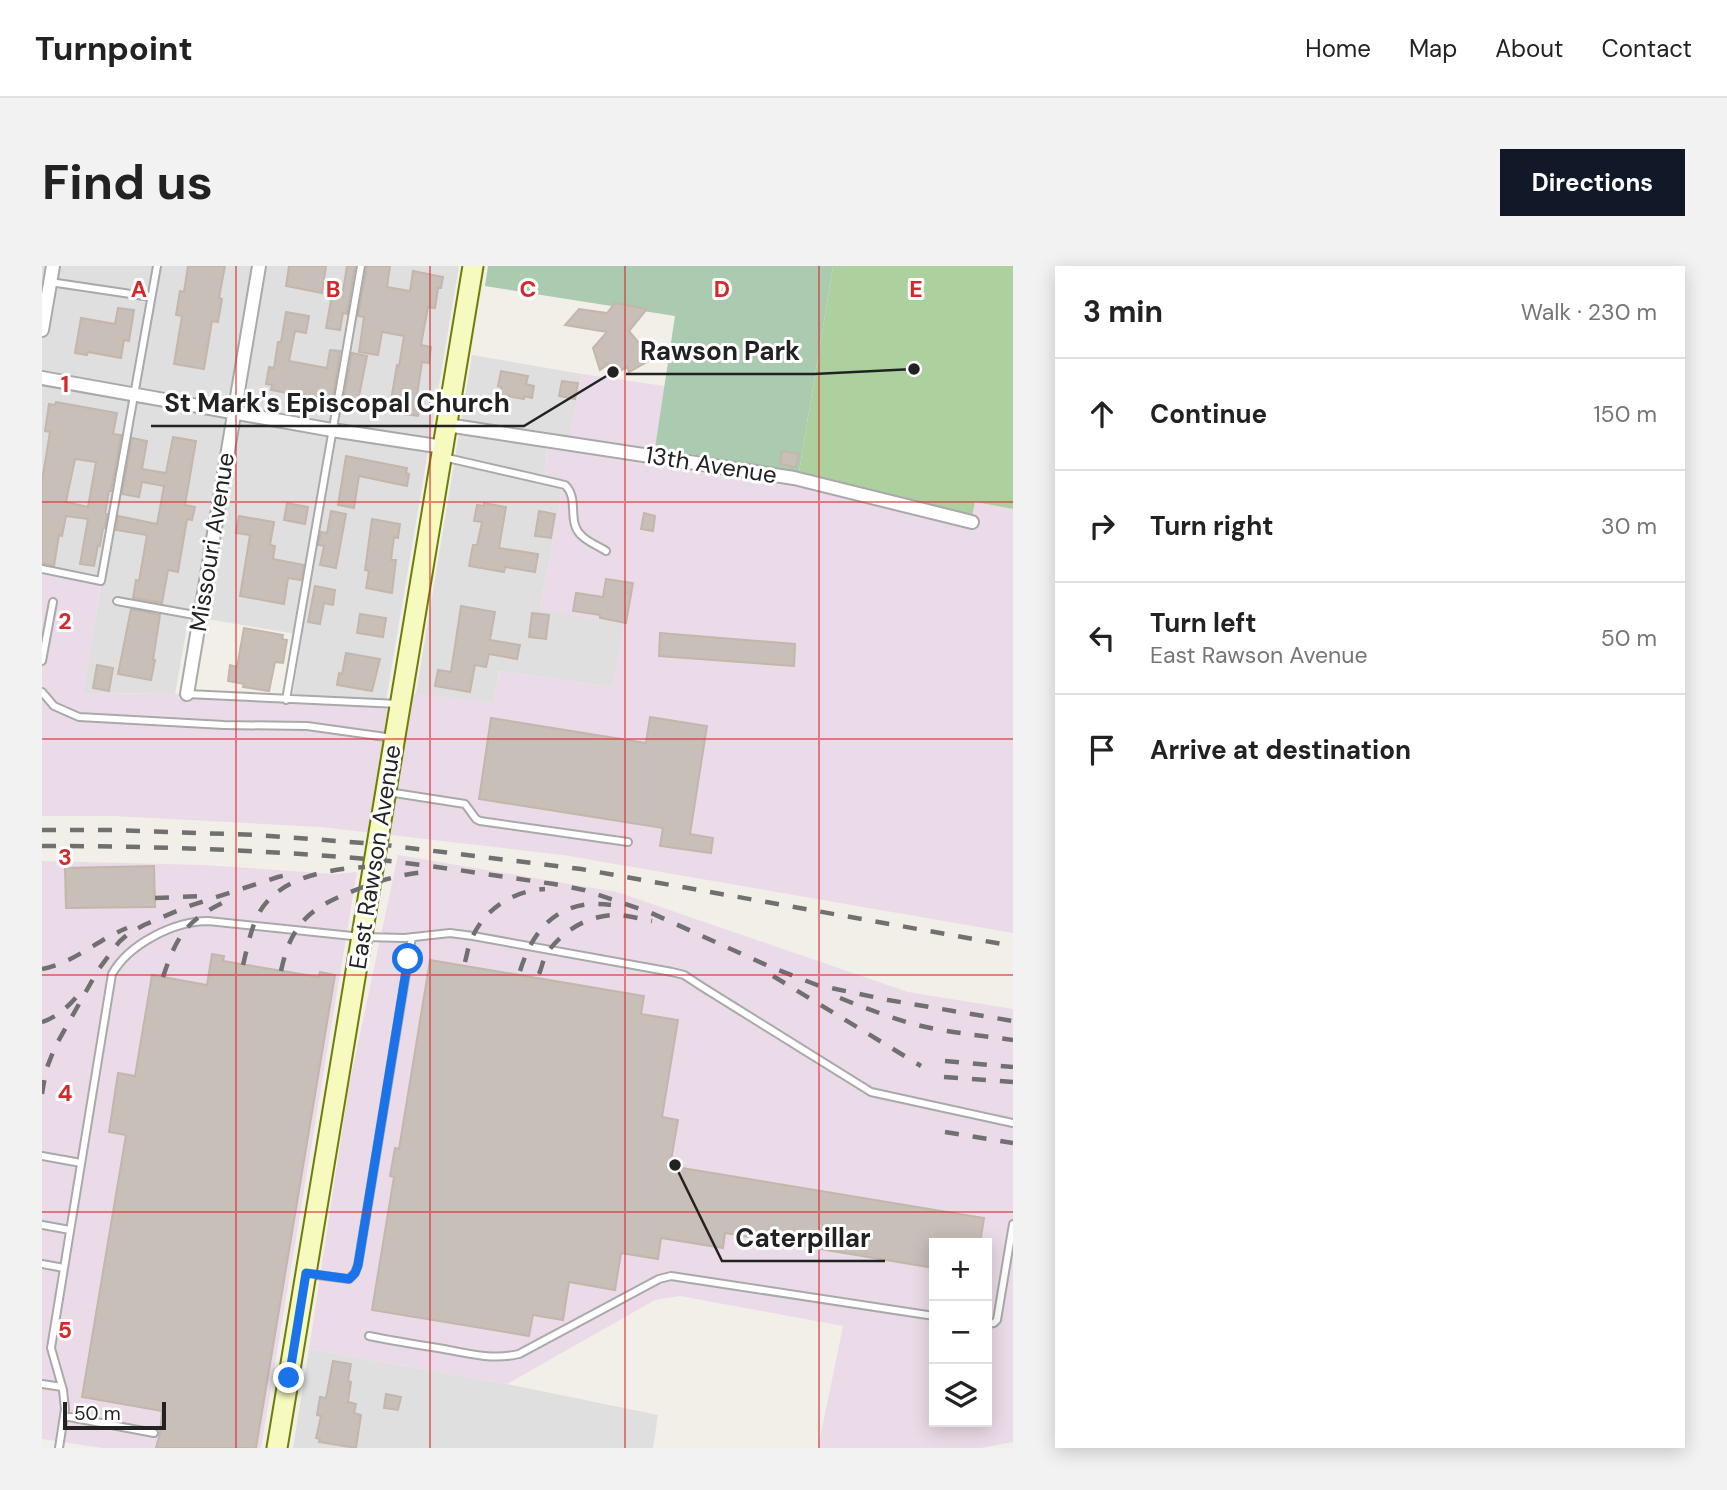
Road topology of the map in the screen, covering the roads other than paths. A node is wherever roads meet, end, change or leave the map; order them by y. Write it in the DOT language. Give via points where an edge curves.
graph roads {
  1 [pos="53,266"];
  2 [pos="157,266"];
  3 [pos="259,266"];
  4 [pos="361,266"];
  5 [pos="473,266"];
  6 [pos="50,282"];
  7 [pos="151,297"];
  8 [pos="42,330"];
  9 [pos="42,379"];
  10 [pos="134,395"];
  11 [pos="234,412"];
  12 [pos="447,425"];
  13 [pos="332,430"];
  14 [pos="442,452"];
  15 [pos="972,522"];
  16 [pos="606,551"];
  17 [pos="42,569"];
  18 [pos="117,601"];
  19 [pos="53,602"];
  20 [pos="200,616"];
  21 [pos="42,661"];
  22 [pos="42,692"];
  23 [pos="187,694"];
  24 [pos="286,700"];
  25 [pos="401,704"];
  26 [pos="395,739"];
  27 [pos="386,792"];
  28 [pos="628,842"];
  29 [pos="362,937"];
  30 [pos="412,937"];
  31 [pos="1013,1123"];
  32 [pos="42,1156"];
  33 [pos="81,1163"];
  34 [pos="1013,1224"];
  35 [pos="42,1225"];
  36 [pos="70,1230"];
  37 [pos="42,1264"];
  38 [pos="64,1268"];
  39 [pos="306,1273"];
  40 [pos="929,1315"];
  41 [pos="992,1323"];
  42 [pos="369,1336"];
  43 [pos="42,1384"];
  44 [pos="62,1387"];
  45 [pos="64,1416"];
  46 [pos="154,1433"];
  47 [pos="59,1448"];
  48 [pos="278,1448"];
  1 -- 6 [label="street"];
  2 -- 7 [label="lane"];
  3 -- 11 [label="street, Missouri Avenue"];
  4 -- 13 [label="lane"];
  5 -- 12 [label="main road, East Rawson Avenue"];
  6 -- 7 [label="lane"];
  6 -- 8 [label="street"];
  7 -- 10 [label="lane"];
  9 -- 10 [label="street"];
  10 -- 11 [label="street"];
  10 -- 17 [label="lane" via="102,580"];
  11 -- 13 [label="street"];
  11 -- 20 [label="street, Missouri Avenue"];
  12 -- 14 [label="main road, East Rawson Avenue"];
  12 -- 15 [label="street, 13th Avenue" via="794,478"];
  13 -- 14 [label="street"];
  13 -- 24 [label="lane"];
  14 -- 16 [label="lane" via="565,485 571,492 580,535"];
  14 -- 25 [label="main road, East Rawson Avenue"];
  18 -- 20 [label="lane"];
  19 -- 21 [label="lane"];
  20 -- 23 [label="street, Missouri Avenue"];
  22 -- 26 [label="lane" via="54,706 79,717 307,726"];
  23 -- 24 [label="lane"];
  24 -- 25 [label="lane"];
  25 -- 26 [label="main road, East Rawson Avenue"];
  26 -- 27 [label="main road, East Rawson Avenue"];
  27 -- 28 [label="lane" via="464,804 480,821"];
  27 -- 29 [label="main road, East Rawson Avenue"];
  29 -- 30 [label="lane"];
  29 -- 33 [label="lane" via="193,921 126,956 112,974"];
  29 -- 39 [label="main road, East Rawson Avenue"];
  30 -- 31 [label="lane" via="473,936 684,975 861,1088"];
  30 -- 39 [label="lane" via="358,1265 349,1279"];
  32 -- 33 [label="lane"];
  33 -- 36 [label="lane"];
  34 -- 41 [label="lane" via="997,1320"];
  35 -- 36 [label="lane"];
  36 -- 38 [label="lane"];
  37 -- 38 [label="lane"];
  38 -- 44 [label="lane" via="51,1348"];
  39 -- 48 [label="main road, East Rawson Avenue"];
  40 -- 42 [label="lane" via="671,1276 509,1356"];
  43 -- 44 [label="lane"];
  44 -- 45 [label="lane"];
  45 -- 46 [label="lane"];
  45 -- 47 [label="lane"];
}
